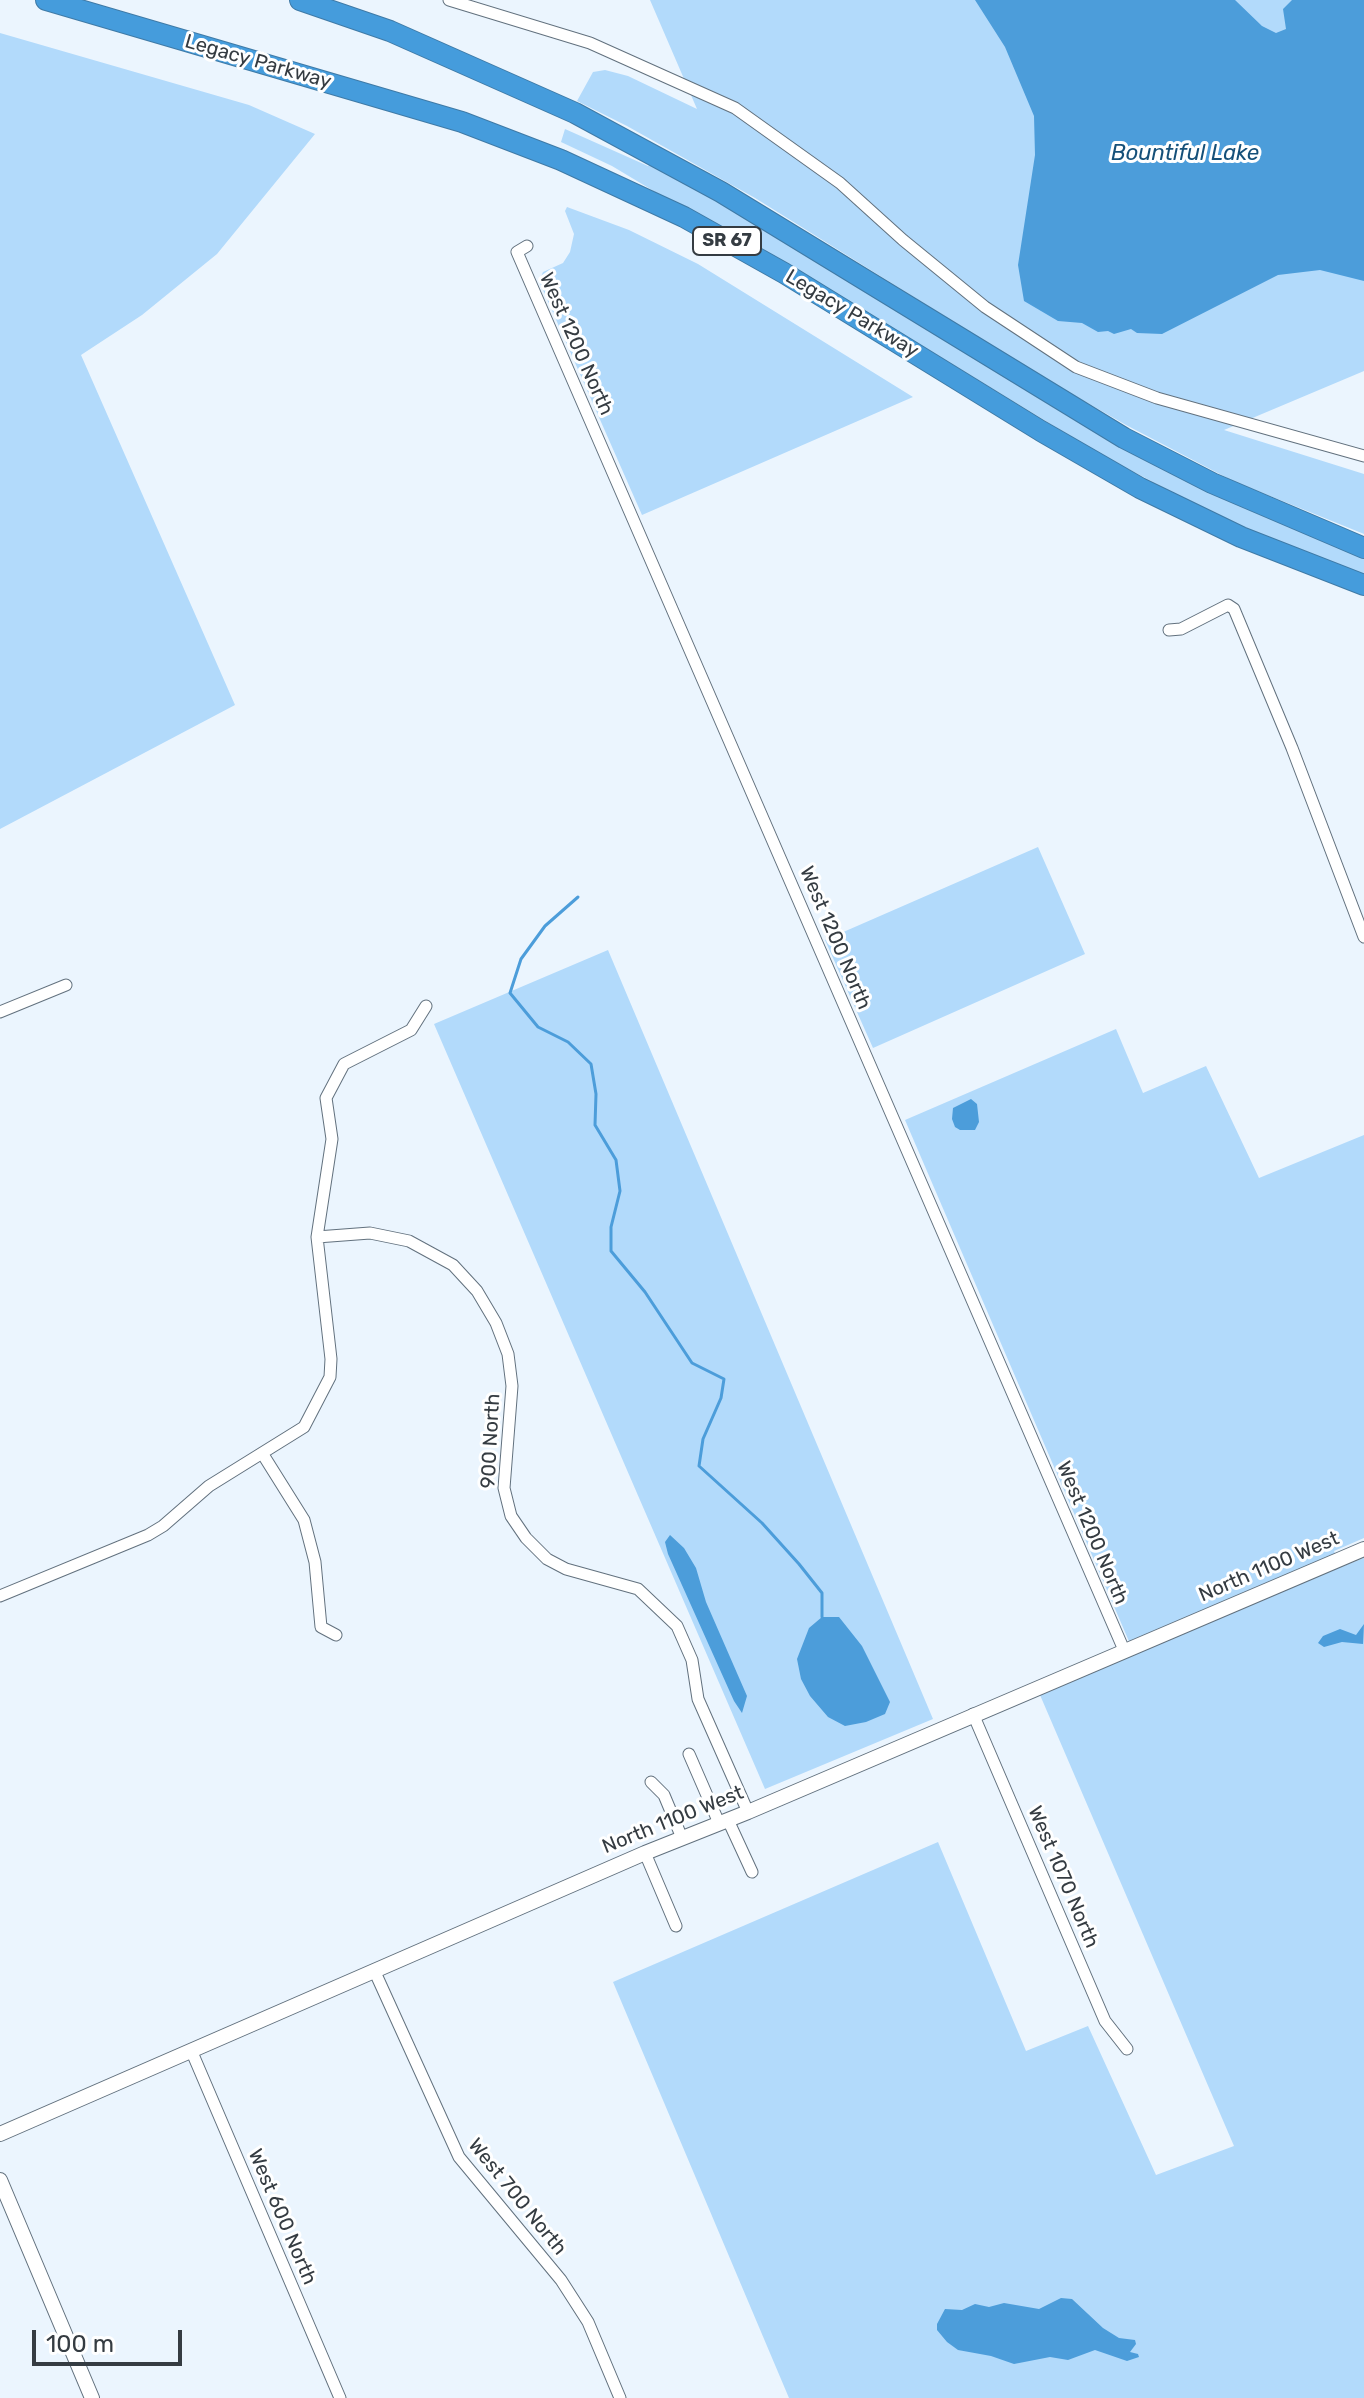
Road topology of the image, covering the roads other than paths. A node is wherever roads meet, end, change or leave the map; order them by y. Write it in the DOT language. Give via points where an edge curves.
graph roads {
  1 [pos="46,0"];
  2 [pos="300,0"];
  3 [pos="449,0"];
  4 [pos="527,246"];
  5 [pos="1364,456"];
  6 [pos="1364,548"];
  7 [pos="1364,585"];
  8 [pos="1169,630"];
  9 [pos="1364,937"];
  10 [pos="66,985"];
  11 [pos="426,1006"];
  12 [pos="0,1012"];
  13 [pos="317,1237"];
  14 [pos="262,1453"];
  15 [pos="1364,1549"];
  16 [pos="0,1596"];
  17 [pos="336,1635"];
  18 [pos="1124,1650"];
  19 [pos="973,1714"];
  20 [pos="689,1754"];
  21 [pos="651,1782"];
  22 [pos="748,1812"];
  23 [pos="724,1821"];
  24 [pos="682,1838"];
  25 [pos="645,1853"];
  26 [pos="752,1872"];
  27 [pos="676,1926"];
  28 [pos="374,1970"];
  29 [pos="1127,2049"];
  30 [pos="191,2050"];
  31 [pos="0,2134"];
  32 [pos="0,2180"];
  33 [pos="92,2398"];
  34 [pos="340,2398"];
  35 [pos="620,2398"];
  1 -- 7 [label="highway, Legacy Parkway / SR 67" via="448,118 561,160 684,217 784,273 1140,488 1241,537"];
  2 -- 6 [label="highway, Legacy Parkway / SR 67" via="390,31 575,113 721,192 1124,438 1212,483"];
  3 -- 5 [label="street" via="590,43 735,108 840,183 985,307 1076,367 1157,398"];
  4 -- 18 [label="street, West 1200 North" via="517,252"];
  8 -- 9 [label="street" via="1228,605 1234,609"];
  10 -- 12 [label="street"];
  11 -- 13 [label="street" via="411,1030 344,1064 326,1098 332,1139"];
  13 -- 14 [label="street" via="330,1377 304,1427"];
  13 -- 22 [label="street, 900 North" via="370,1233 409,1241 453,1265 477,1291 508,1354 512,1386 504,1488 511,1516 547,1559 638,1589 677,1626 692,1660 698,1699"];
  14 -- 16 [label="street" via="209,1486 148,1535"];
  14 -- 17 [label="street" via="304,1520 315,1562 321,1627"];
  15 -- 18 [label="street, North 1100 West"];
  18 -- 19 [label="street, North 1100 West"];
  19 -- 22 [label="street, North 1100 West"];
  19 -- 29 [label="street, West 1070 North" via="1105,2021"];
  20 -- 23 [label="street"];
  21 -- 24 [label="street" via="664,1795"];
  22 -- 23 [label="street, North 1100 West"];
  23 -- 24 [label="street, North 1100 West"];
  23 -- 26 [label="street"];
  24 -- 25 [label="street, North 1100 West"];
  25 -- 27 [label="street"];
  25 -- 28 [label="street, North 1100 West"];
  28 -- 30 [label="street, North 1100 West"];
  28 -- 35 [label="street, West 700 North" via="459,2157 561,2280 588,2322"];
  30 -- 31 [label="street, North 1100 West"];
  30 -- 34 [label="street, West 600 North"];
  32 -- 33 [label="street"];
}
